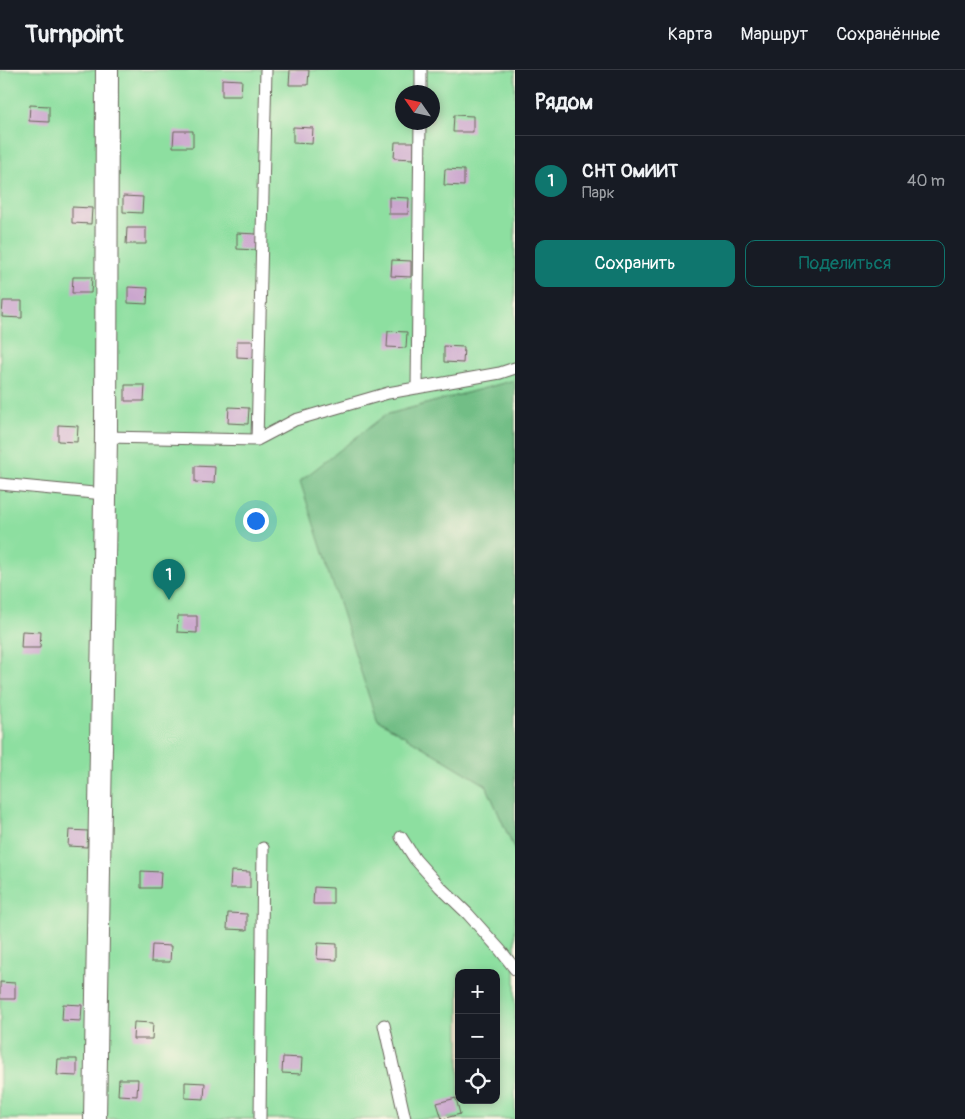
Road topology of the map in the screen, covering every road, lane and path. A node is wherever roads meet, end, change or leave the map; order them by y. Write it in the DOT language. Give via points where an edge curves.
graph roads {
  1 [pos="107,70"];
  2 [pos="266,70"];
  3 [pos="421,70"];
  4 [pos="421,85"];
  5 [pos="420,130"];
  6 [pos="515,368"];
  7 [pos="417,388"];
  8 [pos="106,437"];
  9 [pos="257,440"];
  10 [pos="0,484"];
  11 [pos="104,494"];
  12 [pos="401,837"];
  13 [pos="263,848"];
  14 [pos="515,969"];
  15 [pos="384,1025"];
  16 [pos="94,1119"];
  17 [pos="260,1119"];
  18 [pos="405,1119"];
  1 -- 8 [label="street"];
  2 -- 9 [label="lane"];
  3 -- 4 [label="lane"];
  5 -- 7 [label="lane"];
  6 -- 7 [label="lane"];
  7 -- 9 [label="lane" via="388,393 295,420"];
  8 -- 9 [label="lane"];
  8 -- 11 [label="street"];
  10 -- 11 [label="lane"];
  11 -- 16 [label="street"];
  12 -- 14 [label="lane" via="415,859"];
  13 -- 17 [label="lane"];
  15 -- 18 [label="lane"];
}
